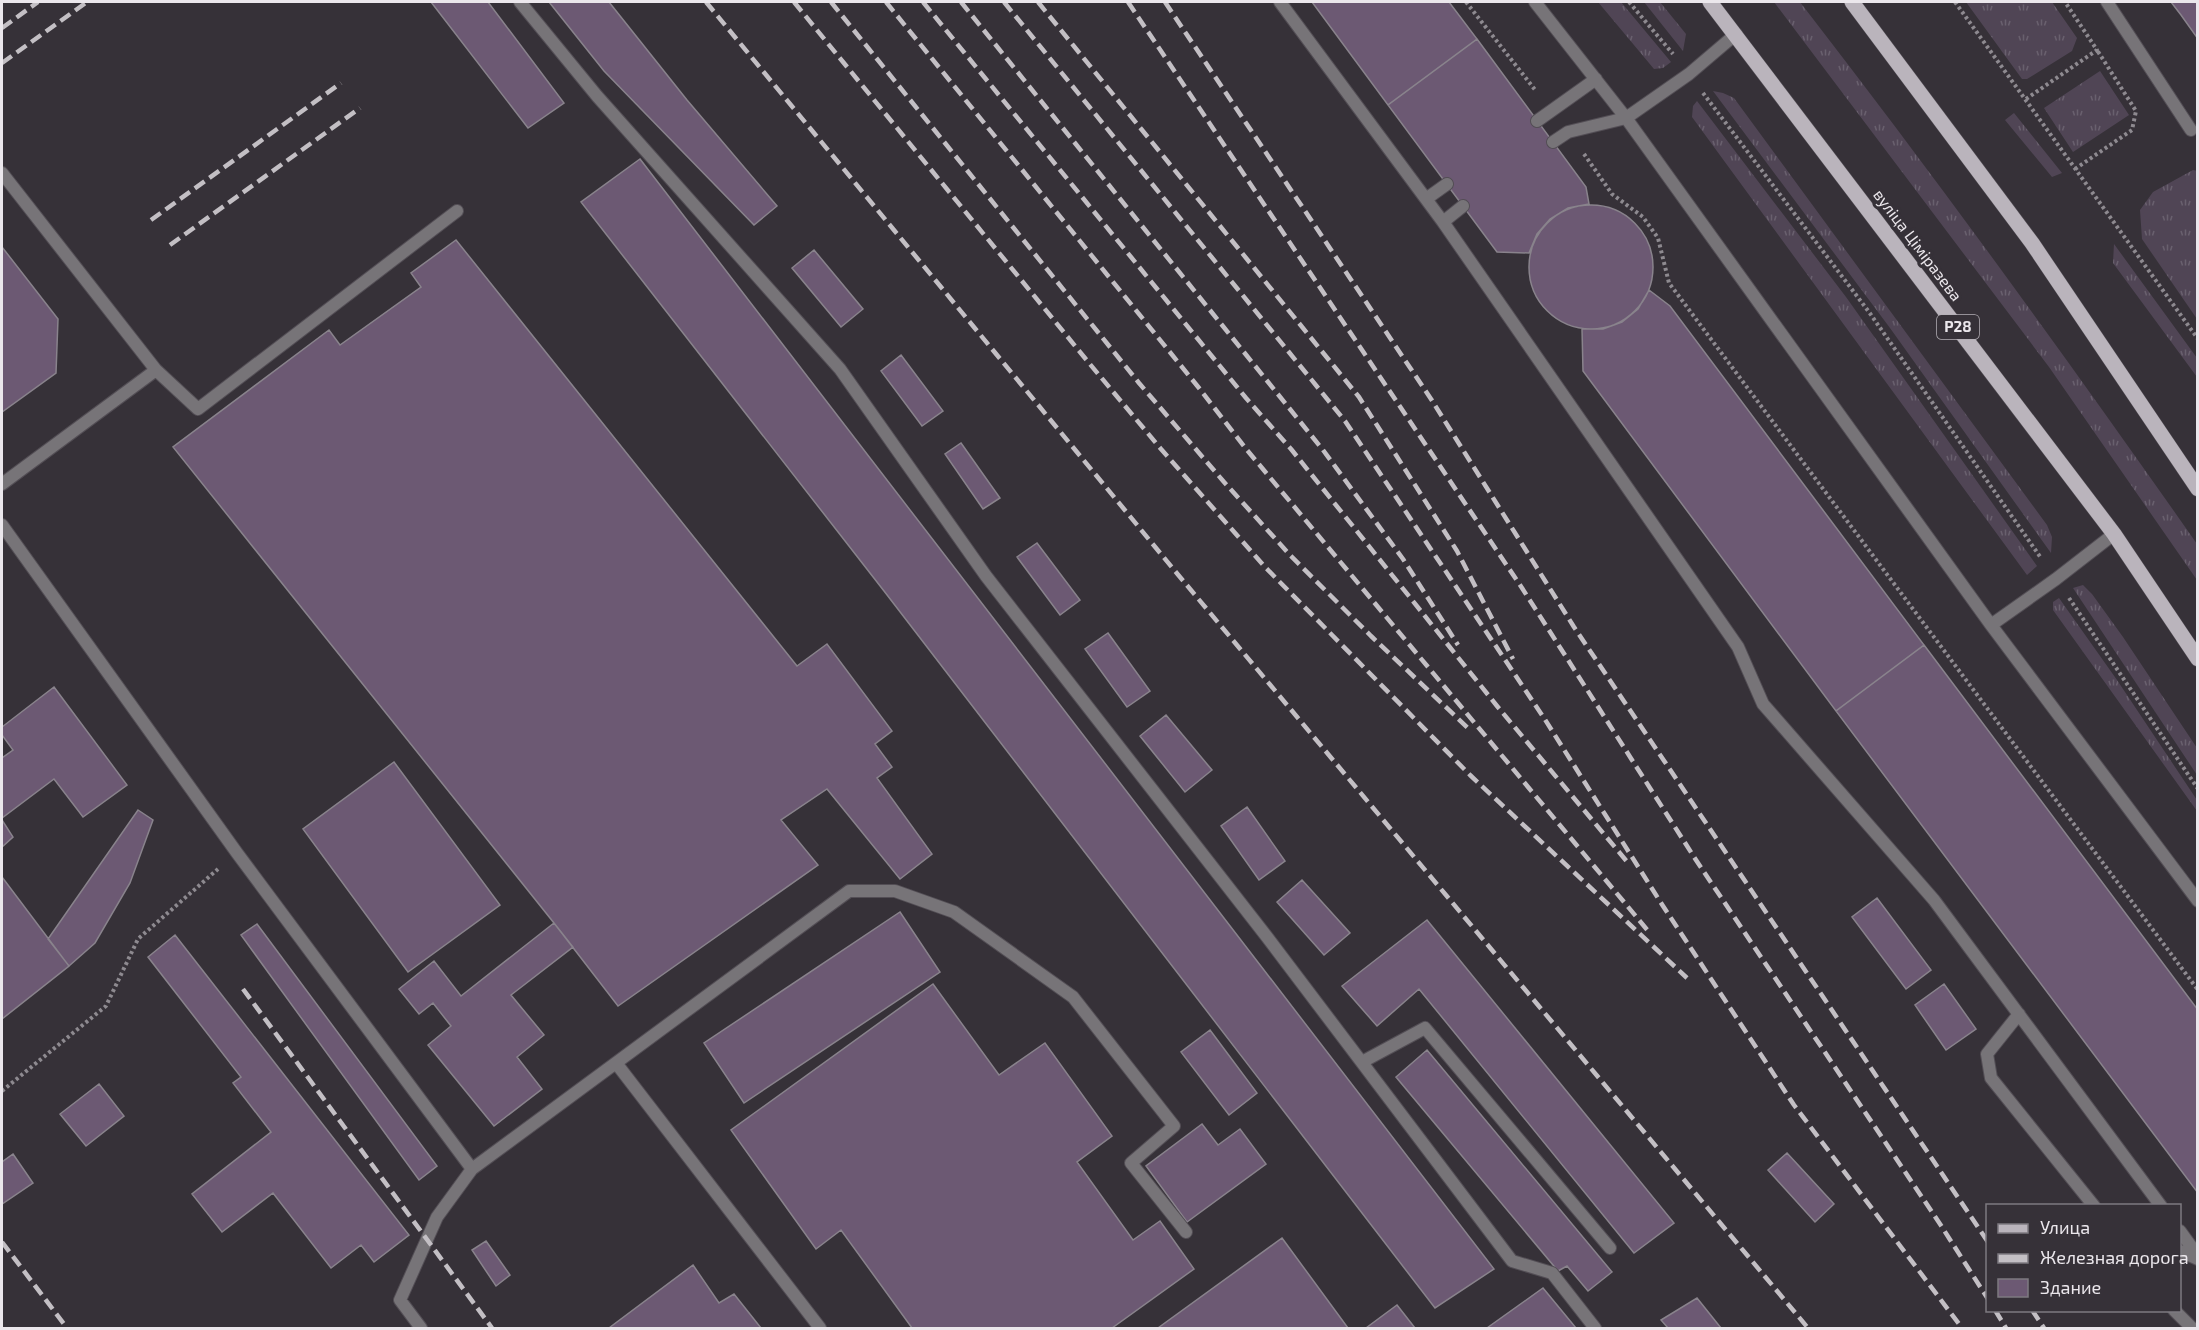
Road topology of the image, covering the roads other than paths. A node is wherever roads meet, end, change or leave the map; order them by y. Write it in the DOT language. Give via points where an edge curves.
graph roads {
  1 [pos="520,2"];
  2 [pos="1280,2"];
  3 [pos="1535,2"];
  4 [pos="1710,2"];
  5 [pos="1852,2"];
  6 [pos="2107,2"];
  7 [pos="1736,34"];
  8 [pos="1596,80"];
  9 [pos="1626,118"];
  10 [pos="1538,121"];
  11 [pos="2191,130"];
  12 [pos="1553,142"];
  13 [pos="2,173"];
  14 [pos="1447,184"];
  15 [pos="1426,199"];
  16 [pos="1463,206"];
  17 [pos="457,211"];
  18 [pos="1443,222"];
  19 [pos="156,370"];
  20 [pos="2,484"];
  21 [pos="2198,489"];
  22 [pos="2,525"];
  23 [pos="2115,534"];
  24 [pos="1991,625"];
  25 [pos="2198,659"];
  26 [pos="2198,901"];
  27 [pos="2019,1014"];
  28 [pos="1362,1062"];
  29 [pos="616,1063"];
  30 [pos="472,1169"];
  31 [pos="2092,1204"];
  32 [pos="2160,1204"];
  33 [pos="1186,1232"];
  34 [pos="2181,1232"];
  35 [pos="1610,1248"];
  36 [pos="2181,1251"];
  37 [pos="2198,1258"];
  38 [pos="2175,1312"];
  39 [pos="421,1329"];
  40 [pos="820,1329"];
  41 [pos="1595,1329"];
  42 [pos="2192,1329"];
  1 -- 28 [label="lane" via="597,96 840,369 986,576"];
  2 -- 15 [label="lane"];
  3 -- 8 [label="lane"];
  4 -- 7 [label="main road, вуліца Ціміразева / Р28"];
  5 -- 21 [label="main road" via="2032,243"];
  6 -- 11 [label="lane"];
  7 -- 9 [label="lane" via="1689,74"];
  7 -- 23 [label="main road, вуліца Ціміразева / Р28"];
  8 -- 9 [label="lane"];
  8 -- 10 [label="lane"];
  9 -- 12 [label="lane" via="1568,132"];
  9 -- 24 [label="lane"];
  13 -- 19 [label="lane"];
  14 -- 15 [label="lane"];
  15 -- 18 [label="lane"];
  16 -- 18 [label="lane"];
  17 -- 19 [label="lane" via="198,409"];
  18 -- 27 [label="lane" via="1738,647 1763,705 1934,900"];
  19 -- 20 [label="lane"];
  22 -- 30 [label="lane" via="237,853"];
  23 -- 24 [label="lane"];
  23 -- 25 [label="main road, вуліца Ціміразева / Р28"];
  24 -- 26 [label="lane"];
  27 -- 31 [label="lane" via="1988,1054 1991,1078"];
  27 -- 32 [label="lane"];
  28 -- 35 [label="lane" via="1425,1028"];
  28 -- 41 [label="lane" via="1512,1261 1551,1273"];
  29 -- 30 [label="lane"];
  29 -- 33 [label="lane" via="849,891 895,891 954,912 1073,997 1174,1126 1131,1162"];
  29 -- 40 [label="lane"];
  30 -- 39 [label="lane" via="437,1217 400,1300"];
  34 -- 37 [label="lane"];
  36 -- 37 [label="lane"];
  38 -- 42 [label="lane"];
}
